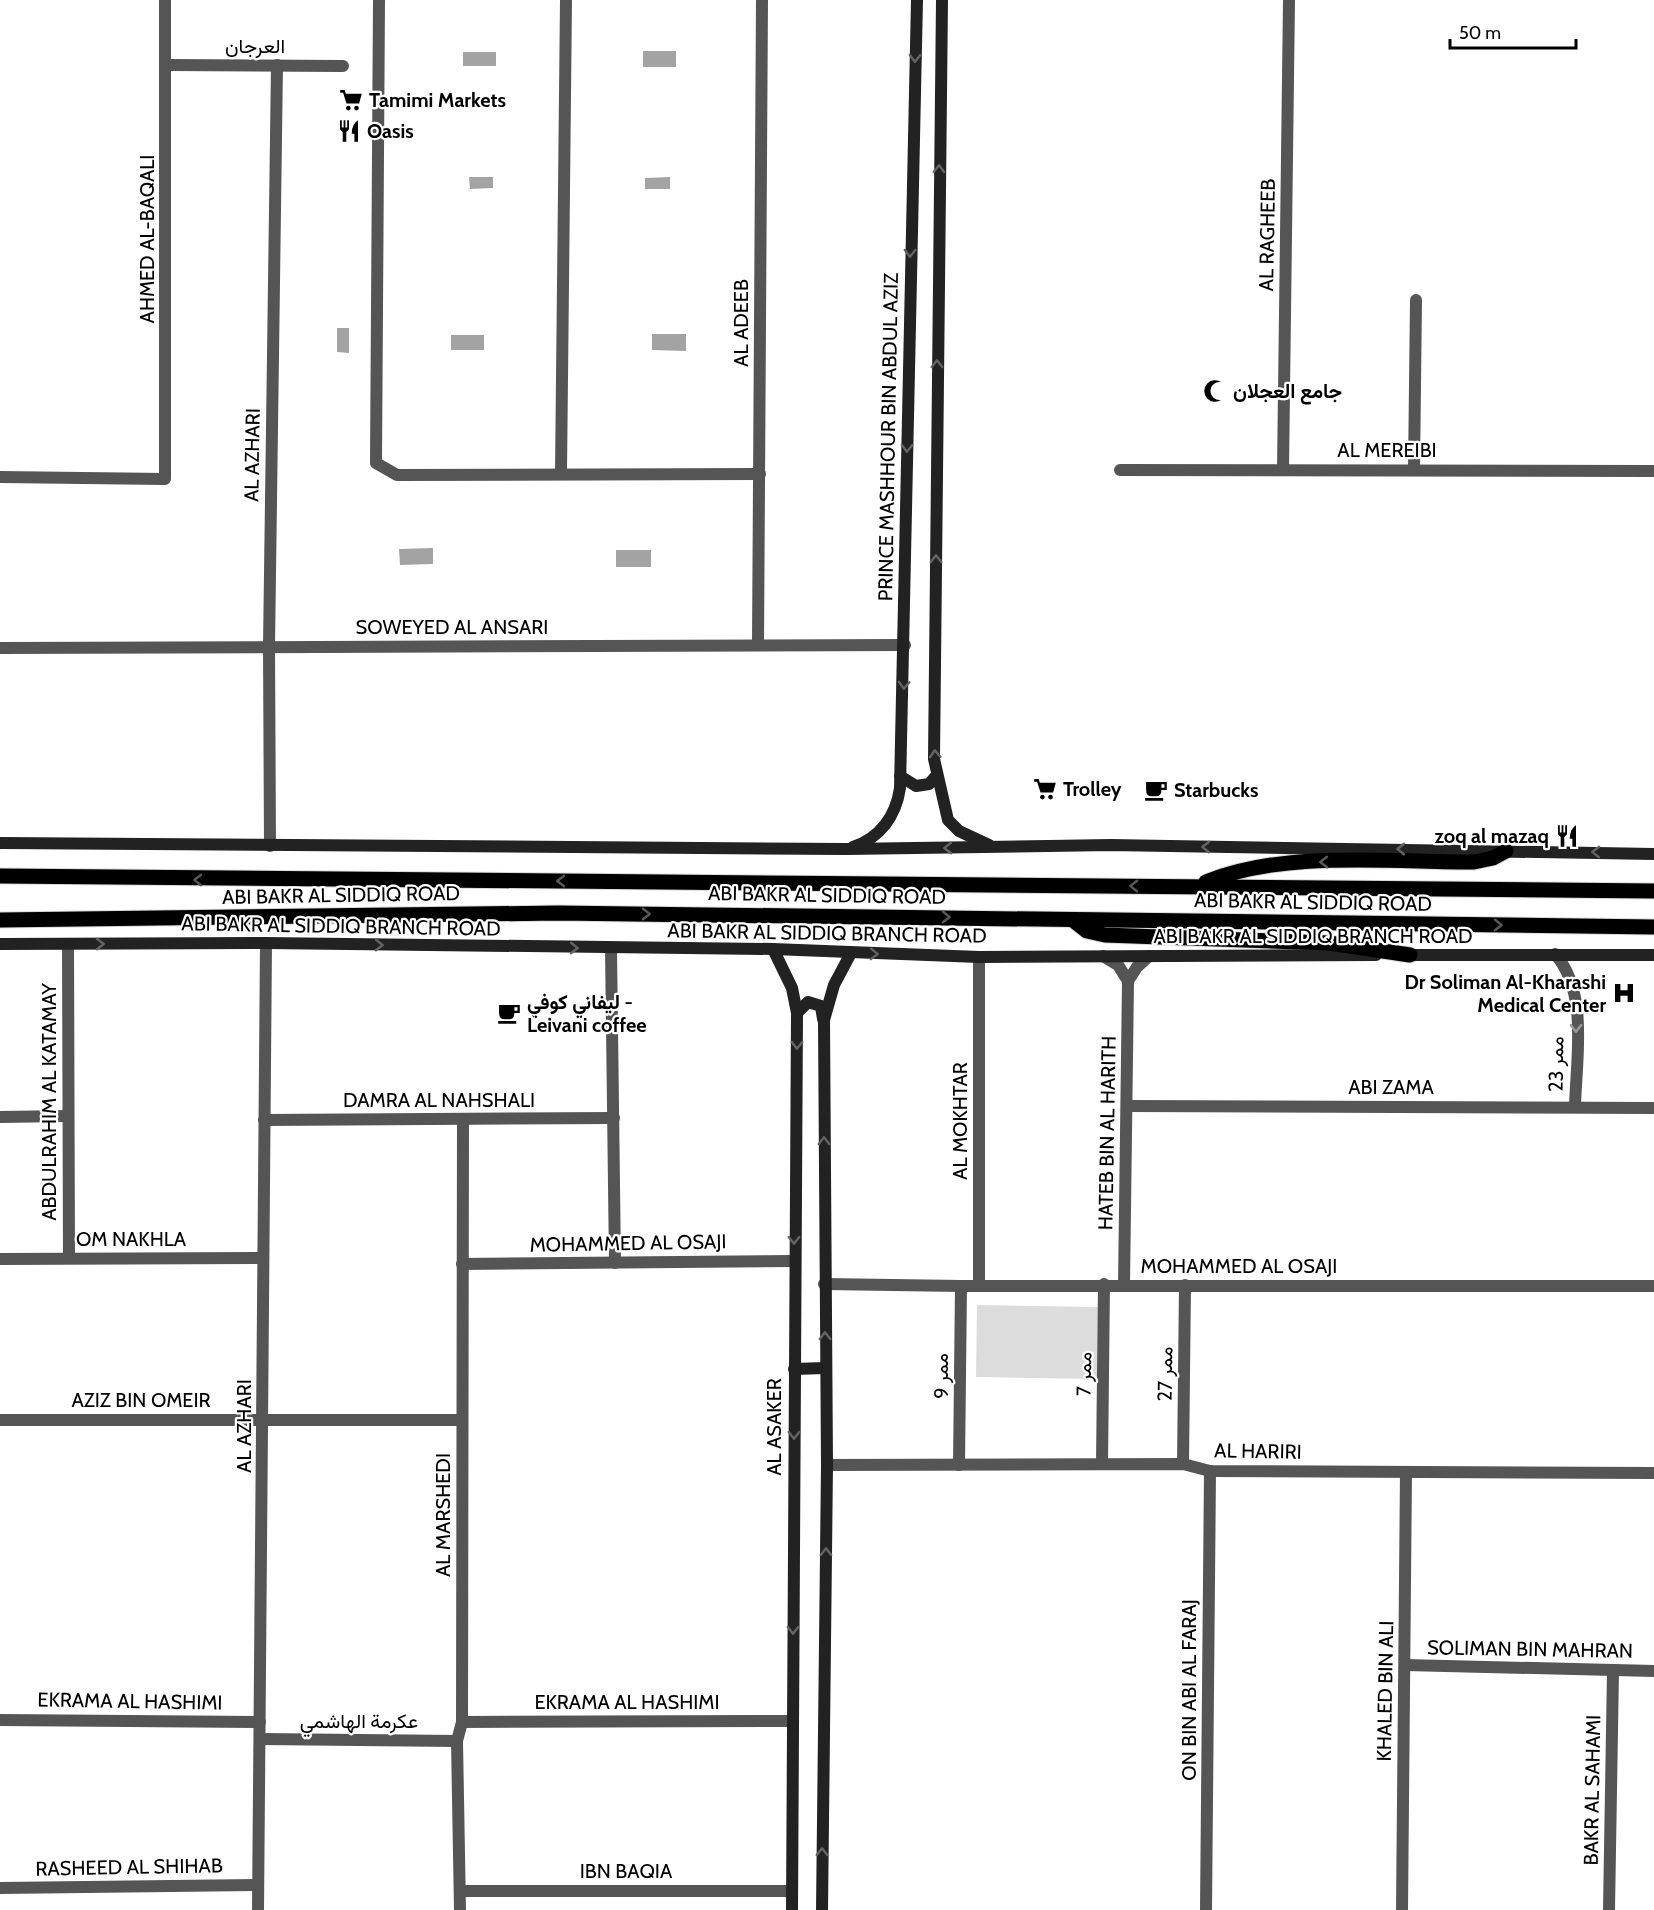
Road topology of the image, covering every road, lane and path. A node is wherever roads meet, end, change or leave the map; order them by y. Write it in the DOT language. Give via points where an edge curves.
graph roads {
  1 [pos="165,0"];
  2 [pos="379,0"];
  3 [pos="566,0"];
  4 [pos="762,0"];
  5 [pos="917,0"];
  6 [pos="942,0"];
  7 [pos="1289,0"];
  8 [pos="167,65"];
  9 [pos="277,65"];
  10 [pos="343,66"];
  11 [pos="1416,300"];
  12 [pos="1120,470"];
  13 [pos="1283,470"];
  14 [pos="1414,470"];
  15 [pos="1654,471"];
  16 [pos="561,473"];
  17 [pos="760,474"];
  18 [pos="0,477"];
  19 [pos="758,645"];
  20 [pos="905,645"];
  21 [pos="269,646"];
  22 [pos="0,648"];
  23 [pos="937,775"];
  24 [pos="900,776"];
  25 [pos="0,843"];
  26 [pos="270,846"];
  27 [pos="993,847"];
  28 [pos="846,849"];
  29 [pos="1506,851"];
  30 [pos="1654,854"];
  31 [pos="0,876"];
  32 [pos="1196,886"];
  33 [pos="1654,891"];
  34 [pos="0,920"];
  35 [pos="1073,920"];
  36 [pos="1654,927"];
  37 [pos="266,943"];
  38 [pos="0,944"];
  39 [pos="68,945"];
  40 [pos="611,949"];
  41 [pos="773,949"];
  42 [pos="851,953"];
  43 [pos="1555,954"];
  44 [pos="1410,955"];
  45 [pos="1654,955"];
  46 [pos="1103,956"];
  47 [pos="1149,956"];
  48 [pos="980,957"];
  49 [pos="1128,981"];
  50 [pos="797,1013"];
  51 [pos="824,1020"];
  52 [pos="1127,1106"];
  53 [pos="1575,1107"];
  54 [pos="1654,1108"];
  55 [pos="68,1116"];
  56 [pos="0,1117"];
  57 [pos="614,1118"];
  58 [pos="264,1120"];
  59 [pos="463,1120"];
  60 [pos="69,1258"];
  61 [pos="263,1258"];
  62 [pos="0,1259"];
  63 [pos="794,1261"];
  64 [pos="615,1263"];
  65 [pos="462,1264"];
  66 [pos="824,1284"];
  67 [pos="1104,1284"];
  68 [pos="979,1285"];
  69 [pos="1124,1285"];
  70 [pos="1185,1285"];
  71 [pos="961,1286"];
  72 [pos="1654,1286"];
  73 [pos="825,1368"];
  74 [pos="794,1369"];
  75 [pos="264,1419"];
  76 [pos="0,1420"];
  77 [pos="462,1420"];
  78 [pos="1102,1464"];
  79 [pos="1183,1464"];
  80 [pos="827,1465"];
  81 [pos="959,1465"];
  82 [pos="1210,1471"];
  83 [pos="1406,1472"];
  84 [pos="1654,1473"];
  85 [pos="1405,1665"];
  86 [pos="1613,1671"];
  87 [pos="1654,1671"];
  88 [pos="0,1720"];
  89 [pos="793,1721"];
  90 [pos="260,1722"];
  91 [pos="462,1722"];
  92 [pos="260,1739"];
  93 [pos="457,1741"];
  94 [pos="258,1885"];
  95 [pos="0,1888"];
  96 [pos="460,1891"];
  97 [pos="792,1891"];
  98 [pos="258,1910"];
  99 [pos="460,1910"];
  100 [pos="792,1910"];
  101 [pos="822,1910"];
  102 [pos="1206,1910"];
  103 [pos="1402,1910"];
  104 [pos="1609,1910"];
  1 -- 8 [label="street, AHMED AL-BAQALI"];
  2 -- 16 [label="street" via="376,463 397,475"];
  3 -- 16 [label="street"];
  4 -- 17 [label="street, AL ADEEB"];
  5 -- 20 [label="street, PRINCE MASHHOUR BIN ABDUL AZIZ, one-way"];
  23 -- 6 [label="street, one-way" via="934,735"];
  7 -- 13 [label="street, AL RAGHEEB"];
  8 -- 9 [label="street, العرجان"];
  8 -- 18 [label="street, AHMED AL-BAQALI" via="165,479"];
  9 -- 10 [label="street, العرجان"];
  9 -- 21 [label="street, AL AZHARI"];
  11 -- 14 [label="street"];
  12 -- 13 [label="street, AL MEREIBI"];
  13 -- 14 [label="street, AL MEREIBI"];
  14 -- 15 [label="street, AL MEREIBI"];
  16 -- 17 [label="street"];
  17 -- 19 [label="street, AL ADEEB"];
  19 -- 20 [label="street, SOWEYED AL ANSARI"];
  19 -- 21 [label="street, SOWEYED AL ANSARI"];
  20 -- 24 [label="street, PRINCE MASHHOUR BIN ABDUL AZIZ, one-way"];
  21 -- 22 [label="street, SOWEYED AL ANSARI"];
  21 -- 26 [label="street, AL AZHARI"];
  23 -- 24 [label="street" via="929,784 916,786"];
  23 -- 27 [label="street" via="948,820 958,831"];
  24 -- 28 [label="street, PRINCE MASHHOUR BIN ABDUL AZIZ" via="898,800 887,823 869,840"];
  25 -- 26 [label="street"];
  26 -- 28 [label="street"];
  27 -- 28 [label="street, one-way"];
  29 -- 27 [label="street, one-way"];
  30 -- 29 [label="street, one-way"];
  29 -- 32 [label="main road, one-way" via="1474,861 1268,865"];
  32 -- 31 [label="main road, ABI BAKR AL SIDDIQ ROAD, one-way"];
  32 -- 33 [label="main road, ABI BAKR AL SIDDIQ ROAD"];
  34 -- 35 [label="main road, ABI BAKR AL SIDDIQ ROAD, one-way" via="558,913"];
  35 -- 36 [label="main road, ABI BAKR AL SIDDIQ ROAD, one-way"];
  35 -- 44 [label="main road" via="1088,931 1105,935 1329,943"];
  39 -- 37 [label="street, ABI BAKR AL SIDDIQ BRANCH ROAD, one-way"];
  37 -- 40 [label="street, ABI BAKR AL SIDDIQ BRANCH ROAD, one-way"];
  37 -- 58 [label="street, AL AZHARI"];
  38 -- 39 [label="street, ABI BAKR AL SIDDIQ BRANCH ROAD"];
  39 -- 55 [label="street, ABDULRAHIM AL KATAMAY"];
  40 -- 41 [label="street, ABI BAKR AL SIDDIQ BRANCH ROAD"];
  40 -- 57 [label="street"];
  41 -- 42 [label="street, ABI BAKR AL SIDDIQ BRANCH ROAD"];
  41 -- 50 [label="street, AL ASAKER" via="792,988"];
  42 -- 48 [label="street, ABI BAKR AL SIDDIQ BRANCH ROAD, one-way"];
  42 -- 51 [label="street" via="834,985"];
  43 -- 44 [label="street, ABI BAKR AL SIDDIQ BRANCH ROAD"];
  43 -- 45 [label="street, ABI BAKR AL SIDDIQ BRANCH ROAD"];
  43 -- 53 [label="street, ممر 23, one-way" via="1571,978 1577,998"];
  44 -- 47 [label="street, ABI BAKR AL SIDDIQ BRANCH ROAD"];
  46 -- 47 [label="street, ABI BAKR AL SIDDIQ BRANCH ROAD"];
  46 -- 48 [label="street, ABI BAKR AL SIDDIQ BRANCH ROAD"];
  46 -- 49 [label="street" via="1118,965"];
  47 -- 49 [label="street"];
  48 -- 68 [label="street, AL MOKHTAR"];
  49 -- 52 [label="street, HATEB BIN AL HARITH"];
  50 -- 51 [label="street" via="808,1002 821,1006"];
  50 -- 63 [label="street, AL ASAKER, one-way"];
  66 -- 51 [label="street, one-way"];
  52 -- 53 [label="street, ABI ZAMA"];
  52 -- 69 [label="street, HATEB BIN AL HARITH"];
  53 -- 54 [label="street, ABI ZAMA"];
  55 -- 56 [label="street"];
  55 -- 60 [label="street, ABDULRAHIM AL KATAMAY"];
  57 -- 59 [label="street, DAMRA AL NAHSHALI"];
  57 -- 64 [label="street"];
  58 -- 59 [label="street, DAMRA AL NAHSHALI"];
  58 -- 61 [label="street, AL AZHARI"];
  59 -- 65 [label="street, AL MARSHEDI"];
  60 -- 61 [label="street, OM NAKHLA"];
  60 -- 62 [label="street, OM NAKHLA"];
  61 -- 75 [label="street, AL AZHARI"];
  63 -- 64 [label="street, MOHAMMED AL OSAJI"];
  63 -- 74 [label="street, AL ASAKER"];
  64 -- 65 [label="street, MOHAMMED AL OSAJI"];
  65 -- 77 [label="street, AL MARSHEDI"];
  66 -- 71 [label="street, MOHAMMED AL OSAJI"];
  73 -- 66 [label="street, one-way"];
  67 -- 68 [label="street, MOHAMMED AL OSAJI"];
  67 -- 69 [label="street, MOHAMMED AL OSAJI"];
  67 -- 78 [label="street, ممر 7"];
  68 -- 71 [label="street, MOHAMMED AL OSAJI"];
  69 -- 70 [label="street, MOHAMMED AL OSAJI"];
  70 -- 72 [label="street, MOHAMMED AL OSAJI"];
  70 -- 79 [label="street, ممر 27"];
  71 -- 81 [label="street, ممر 9"];
  73 -- 74 [label="street"];
  73 -- 80 [label="street"];
  74 -- 89 [label="street, AL ASAKER, one-way"];
  75 -- 76 [label="street, AZIZ BIN OMEIR"];
  75 -- 77 [label="street, AZIZ BIN OMEIR"];
  75 -- 90 [label="street, AL AZHARI"];
  77 -- 91 [label="street, AL MARSHEDI"];
  78 -- 79 [label="street, AL HARIRI"];
  78 -- 81 [label="street, AL HARIRI"];
  79 -- 82 [label="street, AL HARIRI"];
  80 -- 81 [label="street, AL HARIRI"];
  101 -- 80 [label="street, one-way"];
  82 -- 83 [label="street, AL HARIRI"];
  82 -- 102 [label="street, ON BIN ABI AL FARAJ"];
  83 -- 84 [label="street, AL HARIRI"];
  83 -- 85 [label="street, KHALED BIN ALI"];
  85 -- 86 [label="street, SOLIMAN BIN MAHRAN"];
  85 -- 103 [label="street, KHALED BIN ALI"];
  86 -- 87 [label="street, SOLIMAN BIN MAHRAN"];
  86 -- 104 [label="street, BAKR AL SAHAMI"];
  88 -- 90 [label="street, EKRAMA AL HASHIMI"];
  89 -- 91 [label="street, EKRAMA AL HASHIMI"];
  89 -- 97 [label="street, AL ASAKER"];
  90 -- 92 [label="street, AL AZHARI"];
  91 -- 93 [label="street, AL MARSHEDI"];
  92 -- 93 [label="street, عكرمة الهاشمي"];
  92 -- 94 [label="street, AL AZHARI"];
  93 -- 96 [label="street, AL MARSHEDI"];
  94 -- 95 [label="street, RASHEED AL SHIHAB"];
  94 -- 98 [label="street, AL AZHARI"];
  96 -- 97 [label="street, IBN BAQIA"];
  96 -- 99 [label="street, AL MARSHEDI"];
  97 -- 100 [label="street, AL ASAKER"];
}
